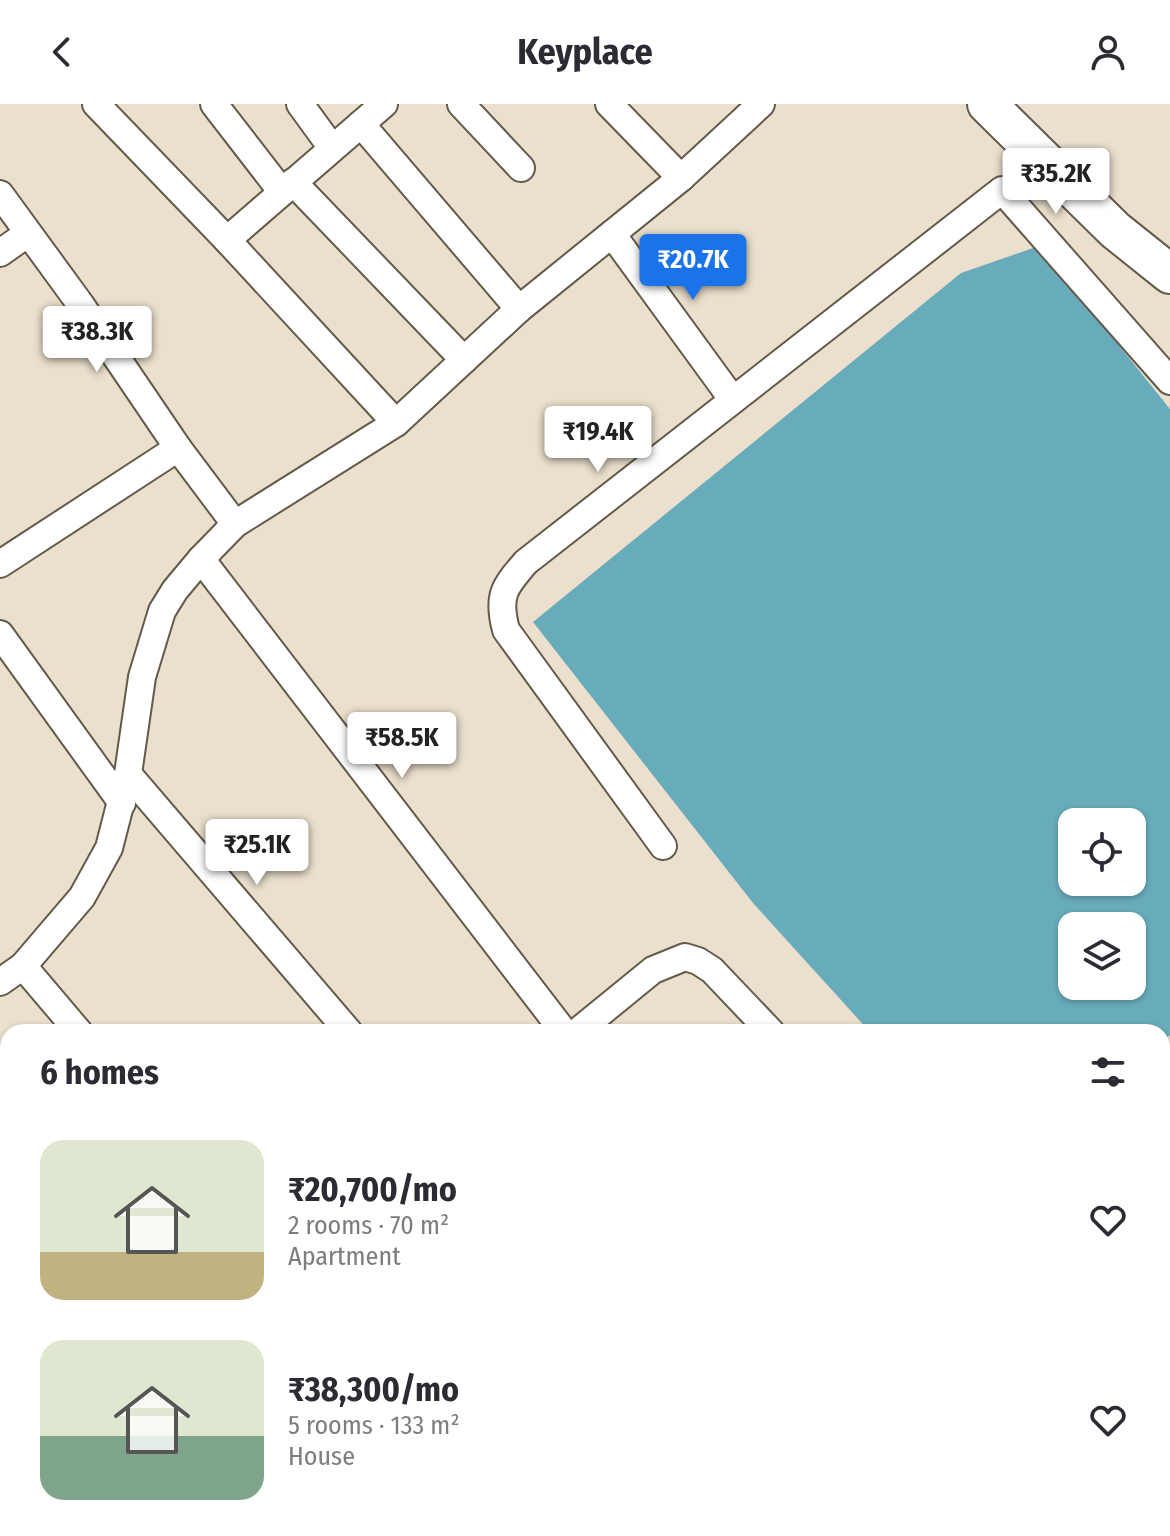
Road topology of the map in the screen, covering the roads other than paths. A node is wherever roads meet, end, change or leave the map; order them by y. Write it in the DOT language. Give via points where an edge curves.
graph roads {
  1 [pos="96,104"];
  2 [pos="214,104"];
  3 [pos="300,104"];
  4 [pos="384,104"];
  5 [pos="461,104"];
  6 [pos="609,104"];
  7 [pos="761,104"];
  8 [pos="987,104"];
  9 [pos="361,124"];
  10 [pos="332,148"];
  11 [pos="521,168"];
  12 [pos="681,178"];
  13 [pos="287,187"];
  14 [pos="0,194"];
  15 [pos="27,234"];
  16 [pos="612,234"];
  17 [pos="227,240"];
  18 [pos="0,253"];
  19 [pos="1170,274"];
  20 [pos="519,309"];
  21 [pos="464,360"];
  22 [pos="1170,381"];
  23 [pos="733,400"];
  24 [pos="396,423"];
  25 [pos="178,448"];
  26 [pos="235,524"];
  27 [pos="201,559"];
  28 [pos="0,564"];
  29 [pos="0,634"];
  30 [pos="128,774"];
  31 [pos="122,803"];
  32 [pos="663,846"];
  33 [pos="23,966"];
  34 [pos="0,982"];
  35 [pos="72,1024"];
  36 [pos="342,1024"];
  37 [pos="558,1024"];
  38 [pos="587,1024"];
  39 [pos="763,1024"];
  1 -- 17 [label="street"];
  2 -- 13 [label="street"];
  3 -- 10 [label="street"];
  4 -- 9 [label="street"];
  5 -- 11 [label="street"];
  6 -- 12 [label="street"];
  7 -- 12 [label="street"];
  8 -- 19 [label="main road" via="1115,230"];
  9 -- 10 [label="street"];
  9 -- 20 [label="street"];
  10 -- 13 [label="street"];
  12 -- 16 [label="street"];
  13 -- 17 [label="street"];
  13 -- 21 [label="street"];
  14 -- 15 [label="street"];
  15 -- 18 [label="street"];
  15 -- 25 [label="street"];
  16 -- 20 [label="street"];
  16 -- 23 [label="street"];
  17 -- 24 [label="street"];
  20 -- 21 [label="street"];
  21 -- 24 [label="street"];
  22 -- 23 [label="street" via="1002,190"];
  23 -- 32 [label="street" via="526,562 502,595 506,630 523,657"];
  24 -- 26 [label="street"];
  25 -- 26 [label="street"];
  25 -- 28 [label="street"];
  26 -- 27 [label="street"];
  27 -- 30 [label="street" via="162,611 142,677"];
  27 -- 37 [label="street"];
  29 -- 31 [label="street"];
  30 -- 31 [label="street"];
  30 -- 36 [label="street"];
  31 -- 33 [label="street" via="109,848 82,897"];
  33 -- 34 [label="street"];
  33 -- 35 [label="street"];
  38 -- 39 [label="street" via="653,970 685,957 712,970"];
}
